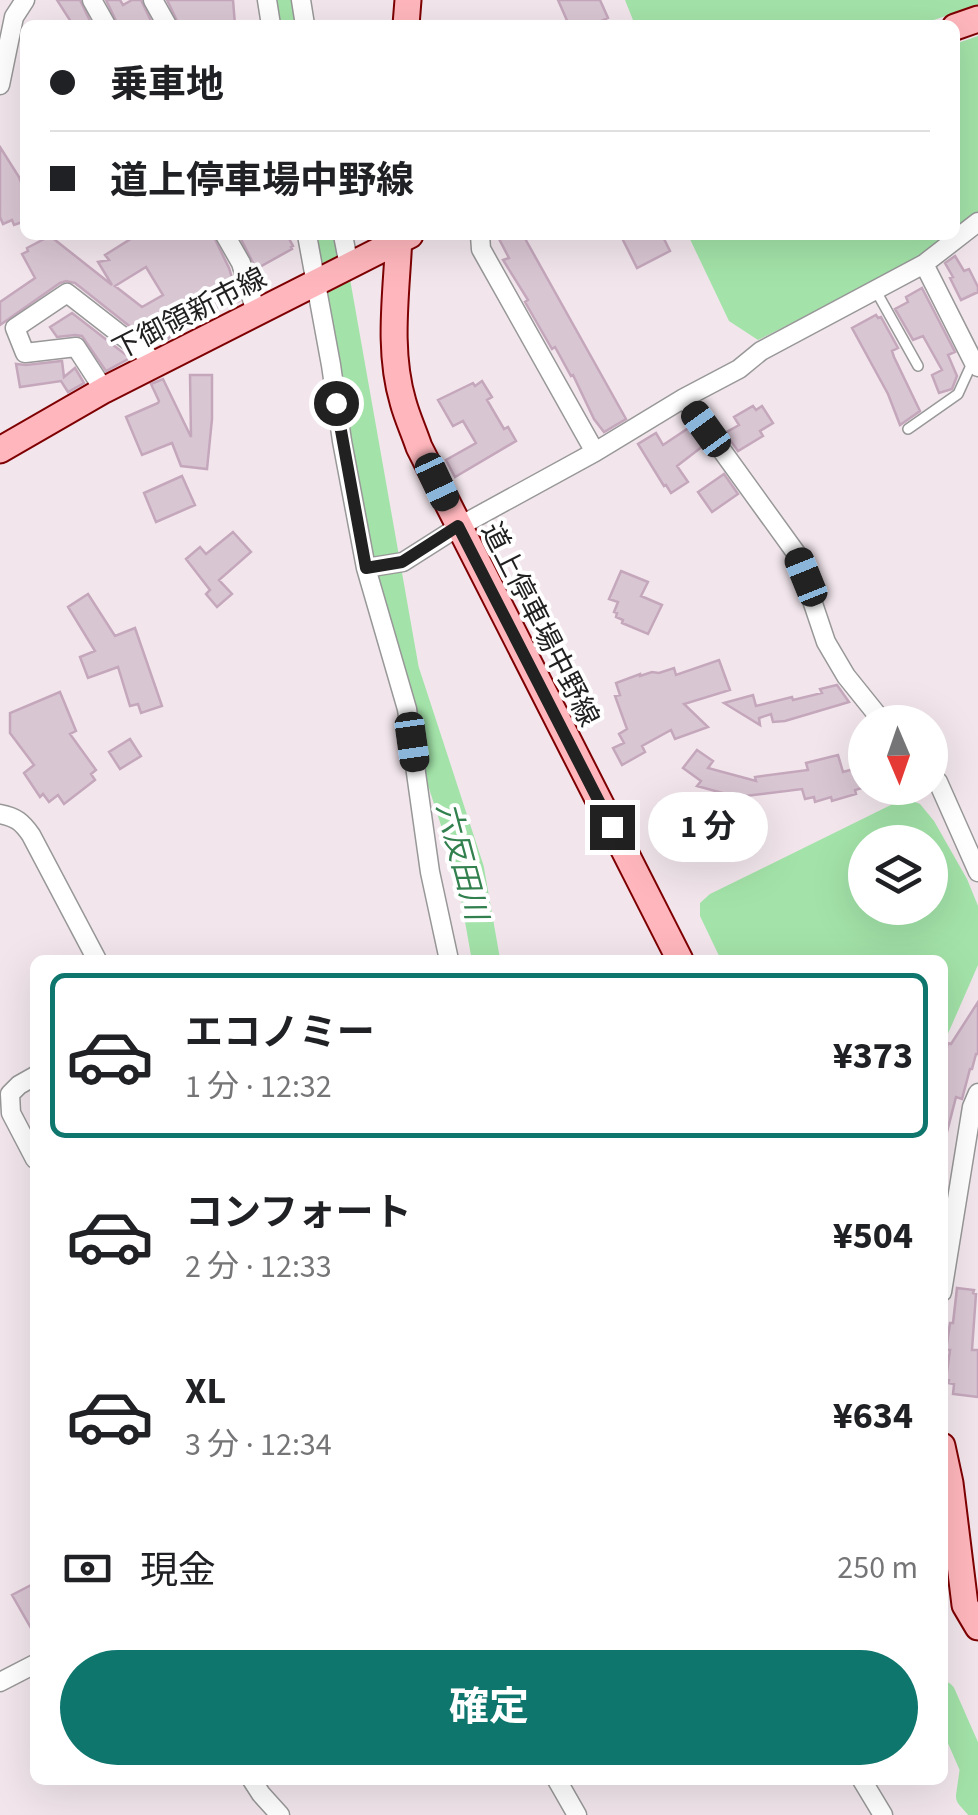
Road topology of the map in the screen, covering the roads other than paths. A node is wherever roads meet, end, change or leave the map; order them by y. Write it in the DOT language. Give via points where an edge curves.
graph roads {
  1 [pos="25,0"];
  2 [pos="0,85"];
  3 [pos="228,240"];
  4 [pos="308,240"];
  5 [pos="344,240"];
  6 [pos="396,240"];
  7 [pos="402,240"];
  8 [pos="480,240"];
  9 [pos="955,240"];
  10 [pos="924,264"];
  11 [pos="347,266"];
  12 [pos="318,281"];
  13 [pos="876,291"];
  14 [pos="256,312"];
  15 [pos="157,364"];
  16 [pos="975,364"];
  17 [pos="918,366"];
  18 [pos="104,390"];
  19 [pos="684,398"];
  20 [pos="908,429"];
  21 [pos="0,450"];
  22 [pos="595,452"];
  23 [pos="458,526"];
  24 [pos="366,568"];
  25 [pos="869,705"];
  26 [pos="948,804"];
  27 [pos="0,814"];
  28 [pos="978,872"];
  29 [pos="94,955"];
  30 [pos="448,955"];
  31 [pos="677,955"];
  32 [pos="30,1078"];
  33 [pos="978,1093"];
  34 [pos="30,1149"];
  35 [pos="961,1186"];
  36 [pos="948,1193"];
  37 [pos="948,1259"];
  38 [pos="948,1474"];
  39 [pos="978,1627"];
  40 [pos="30,1667"];
  41 [pos="0,1682"];
  42 [pos="255,1785"];
  43 [pos="560,1785"];
  44 [pos="865,1785"];
  45 [pos="280,1815"];
  46 [pos="577,1815"];
  47 [pos="883,1815"];
  1 -- 2 [label="street" via="14,17"];
  3 -- 14 [label="street"];
  4 -- 12 [label="street"];
  5 -- 11 [label="street"];
  6 -- 11 [label="main road, 下御領新市線"];
  7 -- 23 [label="main road, 道上停車場中野線" via="394,322 402,400"];
  8 -- 22 [label="street"];
  9 -- 10 [label="street"];
  10 -- 13 [label="street"];
  10 -- 16 [label="street"];
  11 -- 12 [label="main road, 下御領新市線"];
  12 -- 14 [label="main road, 下御領新市線"];
  12 -- 24 [label="street"];
  13 -- 17 [label="lane"];
  13 -- 19 [label="street"];
  14 -- 15 [label="main road, 下御領新市線"];
  15 -- 18 [label="main road, 下御領新市線"];
  15 -- 18 [label="street" via="67,293 15,328 25,353 76,347"];
  16 -- 20 [label="lane" via="958,394"];
  18 -- 21 [label="main road, 下御領新市線"];
  19 -- 22 [label="street"];
  19 -- 25 [label="street" via="796,554 826,642"];
  22 -- 23 [label="street"];
  23 -- 24 [label="street" via="402,562"];
  23 -- 31 [label="main road, 道上停車場中野線"];
  24 -- 30 [label="street" via="407,709"];
  26 -- 28 [label="street"];
  27 -- 29 [label="street" via="21,820"];
  32 -- 34 [label="street" via="10,1094 11,1113"];
  33 -- 35 [label="street"];
  35 -- 36 [label="street"];
  35 -- 37 [label="street"];
  38 -- 39 [label="main road" via="966,1604"];
  40 -- 41 [label="street"];
  42 -- 45 [label="street"];
  43 -- 46 [label="street"];
  44 -- 47 [label="street"];
}
